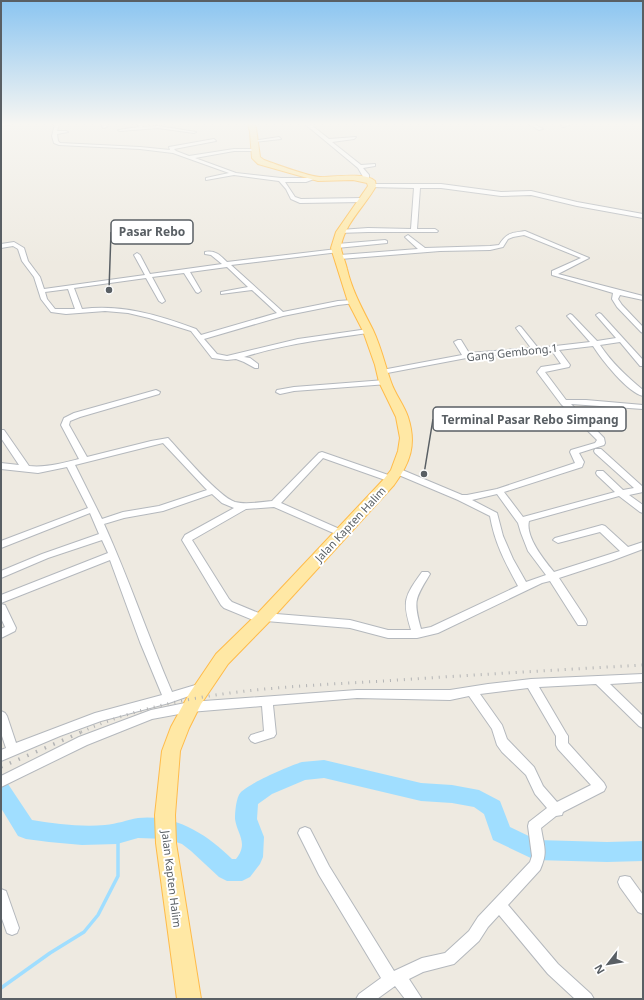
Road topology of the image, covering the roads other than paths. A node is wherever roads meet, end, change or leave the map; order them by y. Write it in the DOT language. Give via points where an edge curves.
graph roads {
  1 [pos="226,171"];
  2 [pos="291,171"];
  3 [pos="362,171"];
  4 [pos="235,174"];
  5 [pos="312,178"];
  6 [pos="208,179"];
  7 [pos="281,180"];
  8 [pos="369,183"];
  9 [pos="417,186"];
  10 [pos="363,200"];
  11 [pos="643,216"];
  12 [pos="414,230"];
  13 [pos="435,231"];
  14 [pos="340,232"];
  15 [pos="408,237"];
  16 [pos="385,242"];
  17 [pos="1,246"];
  18 [pos="423,250"];
  19 [pos="338,251"];
  20 [pos="207,253"];
  21 [pos="137,255"];
  22 [pos="227,265"];
  23 [pos="186,271"];
  24 [pos="149,276"];
  25 [pos="70,287"];
  26 [pos="254,288"];
  27 [pos="41,291"];
  28 [pos="198,291"];
  29 [pos="617,292"];
  30 [pos="223,293"];
  31 [pos="643,298"];
  32 [pos="162,301"];
  33 [pos="353,302"];
  34 [pos="79,310"];
  35 [pos="282,314"];
  36 [pos="599,315"];
  37 [pos="570,316"];
  38 [pos="519,328"];
  39 [pos="642,329"];
  40 [pos="368,330"];
  41 [pos="199,338"];
  42 [pos="621,340"];
  43 [pos="458,342"];
  44 [pos="595,343"];
  45 [pos="554,348"];
  46 [pos="536,350"];
  47 [pos="467,356"];
  48 [pos="236,357"];
  49 [pos="643,364"];
  50 [pos="255,366"];
  51 [pos="384,377"];
  52 [pos="156,392"];
  53 [pos="280,392"];
  54 [pos="643,394"];
  55 [pos="564,402"];
  56 [pos="643,407"];
  57 [pos="1,432"];
  58 [pos="598,451"];
  59 [pos="84,460"];
  60 [pos="70,464"];
  61 [pos="1,466"];
  62 [pos="26,469"];
  63 [pos="600,473"];
  64 [pos="394,475"];
  65 [pos="213,491"];
  66 [pos="499,491"];
  67 [pos="621,493"];
  68 [pos="461,498"];
  69 [pos="274,504"];
  70 [pos="244,506"];
  71 [pos="93,509"];
  72 [pos="643,510"];
  73 [pos="99,523"];
  74 [pos="523,523"];
  75 [pos="341,533"];
  76 [pos="103,536"];
  77 [pos="558,540"];
  78 [pos="1,545"];
  79 [pos="643,545"];
  80 [pos="627,552"];
  81 [pos="113,555"];
  82 [pos="1,574"];
  83 [pos="425,574"];
  84 [pos="551,576"];
  85 [pos="524,587"];
  86 [pos="1,599"];
  87 [pos="1,608"];
  88 [pos="263,618"];
  89 [pos="582,622"];
  90 [pos="1,634"];
  91 [pos="417,634"];
  92 [pos="643,678"];
  93 [pos="598,679"];
  94 [pos="531,683"];
  95 [pos="203,687"];
  96 [pos="472,692"];
  97 [pos="169,698"];
  98 [pos="267,702"];
  99 [pos="190,707"];
  100 [pos="1,716"];
  101 [pos="643,723"];
  102 [pos="255,738"];
  103 [pos="13,750"];
  104 [pos="1,756"];
  105 [pos="5,780"];
  106 [pos="557,811"];
  107 [pos="305,833"];
  108 [pos="626,882"];
  109 [pos="1,896"];
  110 [pos="499,904"];
  111 [pos="643,907"];
  112 [pos="12,928"];
  113 [pos="395,978"];
  114 [pos="189,999"];
  115 [pos="364,999"];
  116 [pos="414,999"];
  117 [pos="586,999"];
  1 -- 4 [label="street"];
  2 -- 5 [label="main road"];
  3 -- 8 [label="street"];
  4 -- 6 [label="street"];
  4 -- 7 [label="street"];
  5 -- 7 [label="street"];
  5 -- 8 [label="main road" via="353,178"];
  7 -- 10 [label="street" via="293,198 300,201"];
  8 -- 9 [label="street"];
  8 -- 10 [label="main road, Jalan Kapten Halim"];
  9 -- 11 [label="street" via="441,186 501,194 531,193"];
  9 -- 12 [label="street"];
  10 -- 14 [label="main road, Jalan Kapten Halim"];
  12 -- 13 [label="street"];
  12 -- 14 [label="street"];
  14 -- 19 [label="main road, Jalan Kapten Halim"];
  15 -- 18 [label="street"];
  16 -- 19 [label="street"];
  17 -- 27 [label="street" via="14,244 21,248 24,261 37,277"];
  18 -- 19 [label="street"];
  18 -- 29 [label="street" via="492,248 501,246 511,235 525,233 586,258 554,272 555,275"];
  19 -- 22 [label="street"];
  19 -- 33 [label="main road, Jalan Kapten Halim"];
  20 -- 22 [label="street" via="213,253"];
  21 -- 24 [label="street"];
  22 -- 23 [label="street"];
  22 -- 26 [label="street"];
  23 -- 24 [label="street"];
  23 -- 28 [label="street"];
  24 -- 25 [label="street"];
  24 -- 32 [label="street"];
  25 -- 27 [label="street"];
  25 -- 34 [label="street"];
  26 -- 30 [label="street"];
  26 -- 35 [label="street"];
  27 -- 34 [label="street" via="53,311"];
  29 -- 31 [label="street"];
  29 -- 39 [label="street" via="615,302"];
  33 -- 35 [label="street"];
  33 -- 40 [label="main road, Jalan Kapten Halim"];
  34 -- 41 [label="street" via="104,308 140,313 194,330"];
  35 -- 41 [label="street"];
  36 -- 42 [label="street"];
  37 -- 44 [label="street"];
  38 -- 46 [label="street"];
  40 -- 48 [label="street" via="298,341"];
  40 -- 51 [label="main road, Jalan Kapten Halim"];
  41 -- 48 [label="street" via="214,356"];
  42 -- 44 [label="street, Gang Gembong.1"];
  42 -- 49 [label="street"];
  43 -- 47 [label="street"];
  44 -- 45 [label="street, Gang Gembong.1"];
  44 -- 54 [label="street" via="621,376"];
  45 -- 46 [label="street, Gang Gembong.1"];
  45 -- 55 [label="street" via="566,365 544,369 541,372"];
  46 -- 47 [label="street, Gang Gembong.1"];
  47 -- 51 [label="street, Gang Gembong.1"];
  48 -- 50 [label="street"];
  51 -- 53 [label="street, Gang Gembong.1"];
  51 -- 64 [label="main road, Jalan Kapten Halim" via="402,416 406,438 404,459"];
  52 -- 59 [label="street" via="67,420 66,425"];
  55 -- 56 [label="street"];
  55 -- 66 [label="street" via="601,442 574,452 580,462 576,467"];
  57 -- 62 [label="street"];
  58 -- 67 [label="street" via="641,490"];
  59 -- 60 [label="street"];
  59 -- 65 [label="street" via="165,440"];
  60 -- 62 [label="street" via="38,470"];
  60 -- 71 [label="street"];
  61 -- 62 [label="street"];
  63 -- 67 [label="street"];
  64 -- 68 [label="street"];
  64 -- 69 [label="street" via="322,455"];
  64 -- 75 [label="main road, Jalan Kapten Halim"];
  65 -- 70 [label="street" via="225,501"];
  65 -- 73 [label="street" via="160,510 123,515"];
  66 -- 68 [label="street"];
  66 -- 74 [label="street"];
  67 -- 72 [label="street"];
  67 -- 74 [label="street" via="525,519"];
  68 -- 85 [label="street" via="494,515 498,536"];
  69 -- 70 [label="street"];
  69 -- 75 [label="street"];
  70 -- 88 [label="street" via="187,540 225,602"];
  71 -- 73 [label="street"];
  71 -- 78 [label="street"];
  73 -- 76 [label="street"];
  74 -- 84 [label="street" via="528,543"];
  75 -- 88 [label="main road, Jalan Kapten Halim"];
  76 -- 81 [label="street"];
  76 -- 82 [label="street"];
  77 -- 80 [label="street" via="602,528"];
  79 -- 80 [label="street"];
  80 -- 84 [label="street"];
  81 -- 86 [label="street"];
  81 -- 97 [label="street" via="140,630"];
  83 -- 91 [label="street" via="412,594 409,606"];
  84 -- 85 [label="street"];
  84 -- 89 [label="street"];
  85 -- 91 [label="street" via="434,630"];
  87 -- 90 [label="street" via="11,628"];
  88 -- 91 [label="street" via="350,624 388,634"];
  88 -- 95 [label="main road, Jalan Kapten Halim" via="222,659"];
  92 -- 93 [label="street"];
  93 -- 94 [label="street"];
  93 -- 101 [label="street"];
  94 -- 96 [label="street"];
  94 -- 106 [label="street" via="562,736 562,745 600,787"];
  95 -- 97 [label="street"];
  95 -- 99 [label="main road, Jalan Kapten Halim"];
  96 -- 98 [label="street" via="436,695 357,694"];
  96 -- 106 [label="street" via="498,728 506,748 530,771 539,790"];
  97 -- 103 [label="street" via="100,717"];
  98 -- 99 [label="street"];
  98 -- 102 [label="street" via="270,734"];
  99 -- 105 [label="street" via="151,715 83,741"];
  99 -- 114 [label="main road, Jalan Kapten Halim" via="171,750 165,815 166,842"];
  100 -- 103 [label="street"];
  103 -- 104 [label="street"];
  106 -- 110 [label="street" via="534,826 539,856 535,866"];
  107 -- 113 [label="street" via="327,876"];
  108 -- 111 [label="street"];
  109 -- 112 [label="street"];
  110 -- 113 [label="street" via="474,936 449,959 422,965"];
  110 -- 117 [label="street" via="553,969"];
  113 -- 115 [label="street"];
  113 -- 116 [label="street"];
}
